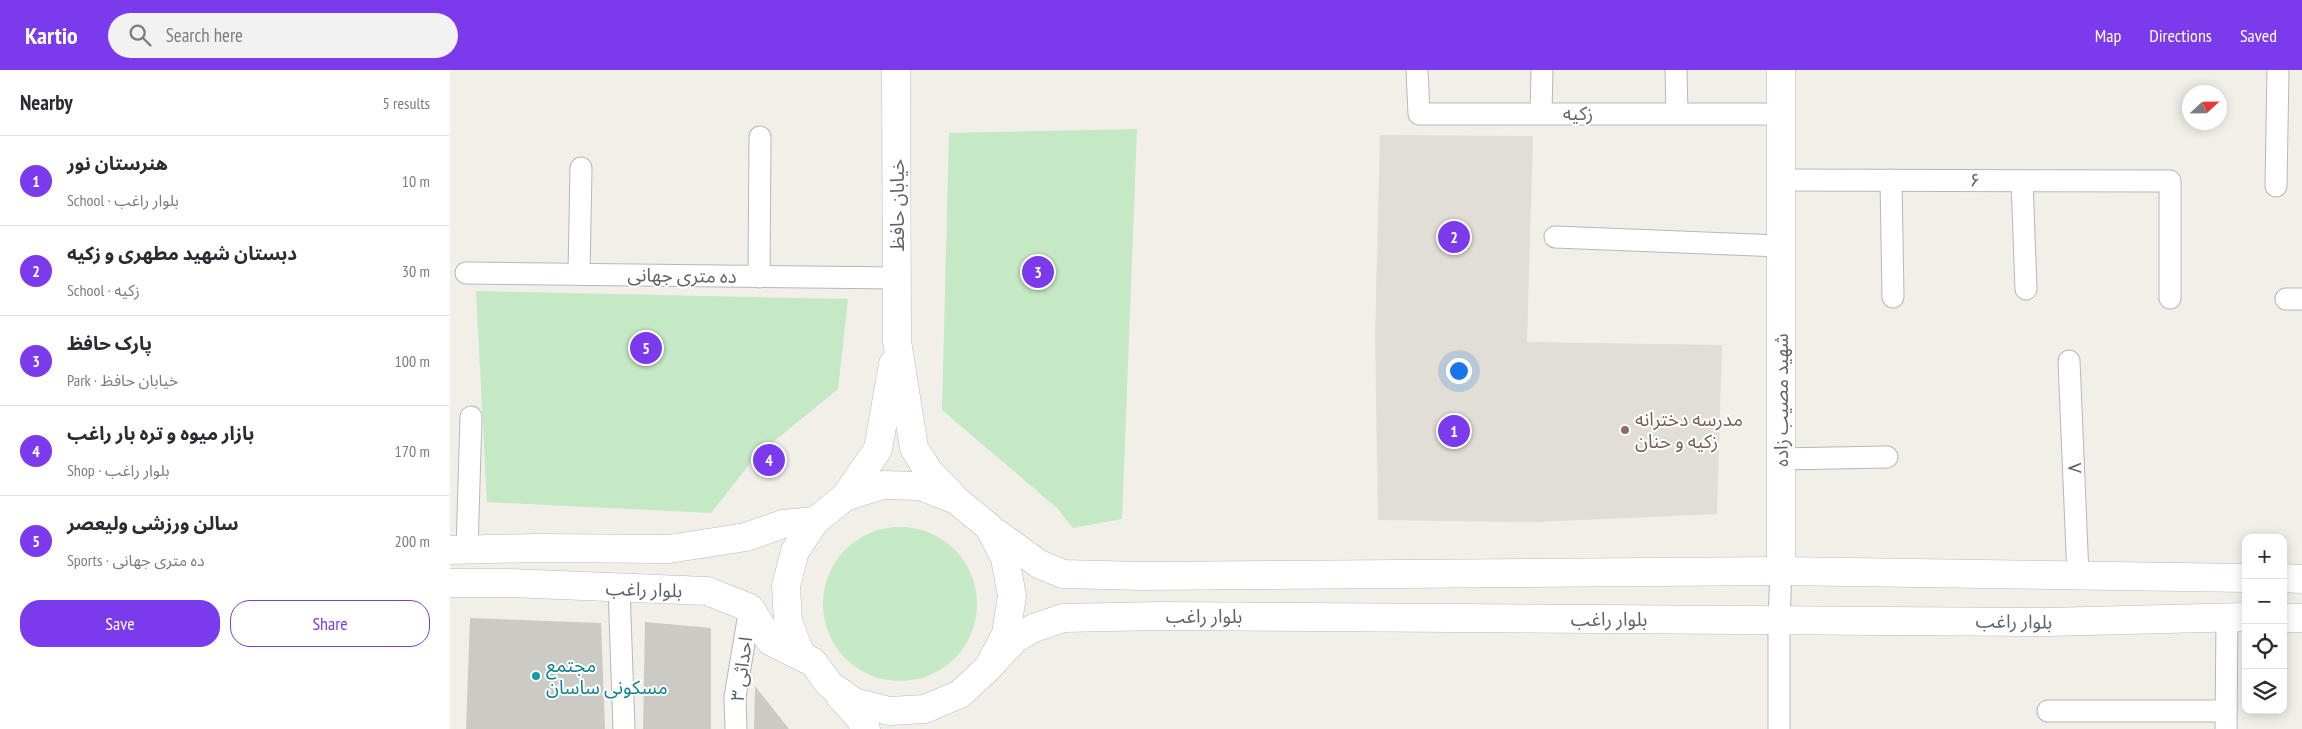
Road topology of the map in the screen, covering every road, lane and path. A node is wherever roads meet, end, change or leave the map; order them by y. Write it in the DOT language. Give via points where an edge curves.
graph roads {
  1 [pos="896,70"];
  2 [pos="1417,70"];
  3 [pos="1542,70"];
  4 [pos="1676,70"];
  5 [pos="1781,70"];
  6 [pos="2278,70"];
  7 [pos="1541,113"];
  8 [pos="1677,113"];
  9 [pos="1782,114"];
  10 [pos="760,137"];
  11 [pos="581,168"];
  12 [pos="1780,180"];
  13 [pos="1891,180"];
  14 [pos="2022,181"];
  15 [pos="2276,186"];
  16 [pos="1555,237"];
  17 [pos="1782,246"];
  18 [pos="466,273"];
  19 [pos="579,274"];
  20 [pos="759,276"];
  21 [pos="897,278"];
  22 [pos="2026,290"];
  23 [pos="1893,297"];
  24 [pos="2170,298"];
  25 [pos="898,341"];
  26 [pos="2069,361"];
  27 [pos="471,417"];
  28 [pos="1886,457"];
  29 [pos="1780,459"];
  30 [pos="846,497"];
  31 [pos="956,500"];
  32 [pos="815,521"];
  33 [pos="989,527"];
  34 [pos="459,550"];
  35 [pos="1781,571"];
  36 [pos="2078,576"];
  37 [pos="2242,578"];
  38 [pos="2287,578"];
  39 [pos="2302,579"];
  40 [pos="450,582"];
  41 [pos="619,588"];
  42 [pos="750,608"];
  43 [pos="2237,617"];
  44 [pos="2287,618"];
  45 [pos="2302,618"];
  46 [pos="1779,620"];
  47 [pos="812,662"];
  48 [pos="988,668"];
  49 [pos="829,684"];
  50 [pos="960,694"];
  51 [pos="2048,711"];
  52 [pos="2226,720"];
  53 [pos="624,729"];
  54 [pos="736,729"];
  55 [pos="866,729"];
  56 [pos="924,729"];
  57 [pos="1779,729"];
  1 -- 21 [label="street, خیابان حافظ"];
  2 -- 7 [label="street, زکیه" via="1419,114"];
  3 -- 7 [label="street"];
  4 -- 8 [label="street"];
  5 -- 9 [label="street, شهید مصیب زاده"];
  6 -- 15 [label="street"];
  7 -- 8 [label="street, زکیه"];
  8 -- 9 [label="street, زکیه"];
  9 -- 12 [label="street, شهید مصیب زاده"];
  10 -- 20 [label="street"];
  11 -- 19 [label="street"];
  12 -- 13 [label="street, ۶"];
  12 -- 17 [label="street, شهید مصیب زاده"];
  13 -- 14 [label="street, ۶"];
  13 -- 23 [label="street"];
  14 -- 22 [label="street"];
  14 -- 24 [label="street, ۶" via="2170,181"];
  16 -- 17 [label="street"];
  17 -- 29 [label="street, شهید مصیب زاده"];
  18 -- 19 [label="street, ده متری جهانی"];
  19 -- 20 [label="street, ده متری جهانی"];
  20 -- 21 [label="street, ده متری جهانی"];
  21 -- 25 [label="street, خیابان حافظ"];
  25 -- 30 [label="street, خیابان حافظ" via="878,449"];
  25 -- 31 [label="street, خیابان حافظ" via="914,448 929,472"];
  26 -- 36 [label="street, ۸"];
  27 -- 34 [label="street"];
  28 -- 29 [label="street"];
  29 -- 35 [label="street, شهید مصیب زاده"];
  30 -- 31 [label="street" via="882,485 920,486"];
  30 -- 32 [label="street"];
  31 -- 33 [label="street"];
  32 -- 34 [label="street, بلوار راغب" via="782,524 746,537 669,549"];
  32 -- 47 [label="street" via="795,550 786,586 788,622 801,655"];
  33 -- 35 [label="street" via="1015,549 1063,574"];
  33 -- 48 [label="street" via="1005,558 1012,596 1006,634"];
  35 -- 36 [label="street"];
  35 -- 46 [label="street, شهید مصیب زاده"];
  36 -- 37 [label="street"];
  38 -- 39 [label="street"];
  40 -- 41 [label="street, بلوار راغب"];
  41 -- 42 [label="street, بلوار راغب" via="707,591"];
  41 -- 53 [label="street"];
  42 -- 47 [label="street" via="770,641"];
  42 -- 54 [label="street, احداثی ۳" via="736,697"];
  43 -- 46 [label="street, بلوار راغب" via="2048,622"];
  43 -- 52 [label="street"];
  44 -- 45 [label="street"];
  46 -- 48 [label="street, بلوار راغب" via="1063,618 1034,628 1015,640"];
  46 -- 57 [label="street, شهید مصیب زاده"];
  47 -- 49 [label="street"];
  48 -- 50 [label="street, بلوار راغب"];
  49 -- 50 [label="street" via="854,702 889,711 925,709"];
  49 -- 55 [label="street"];
  50 -- 56 [label="street, بلوار راغب"];
  51 -- 52 [label="street"];
}
